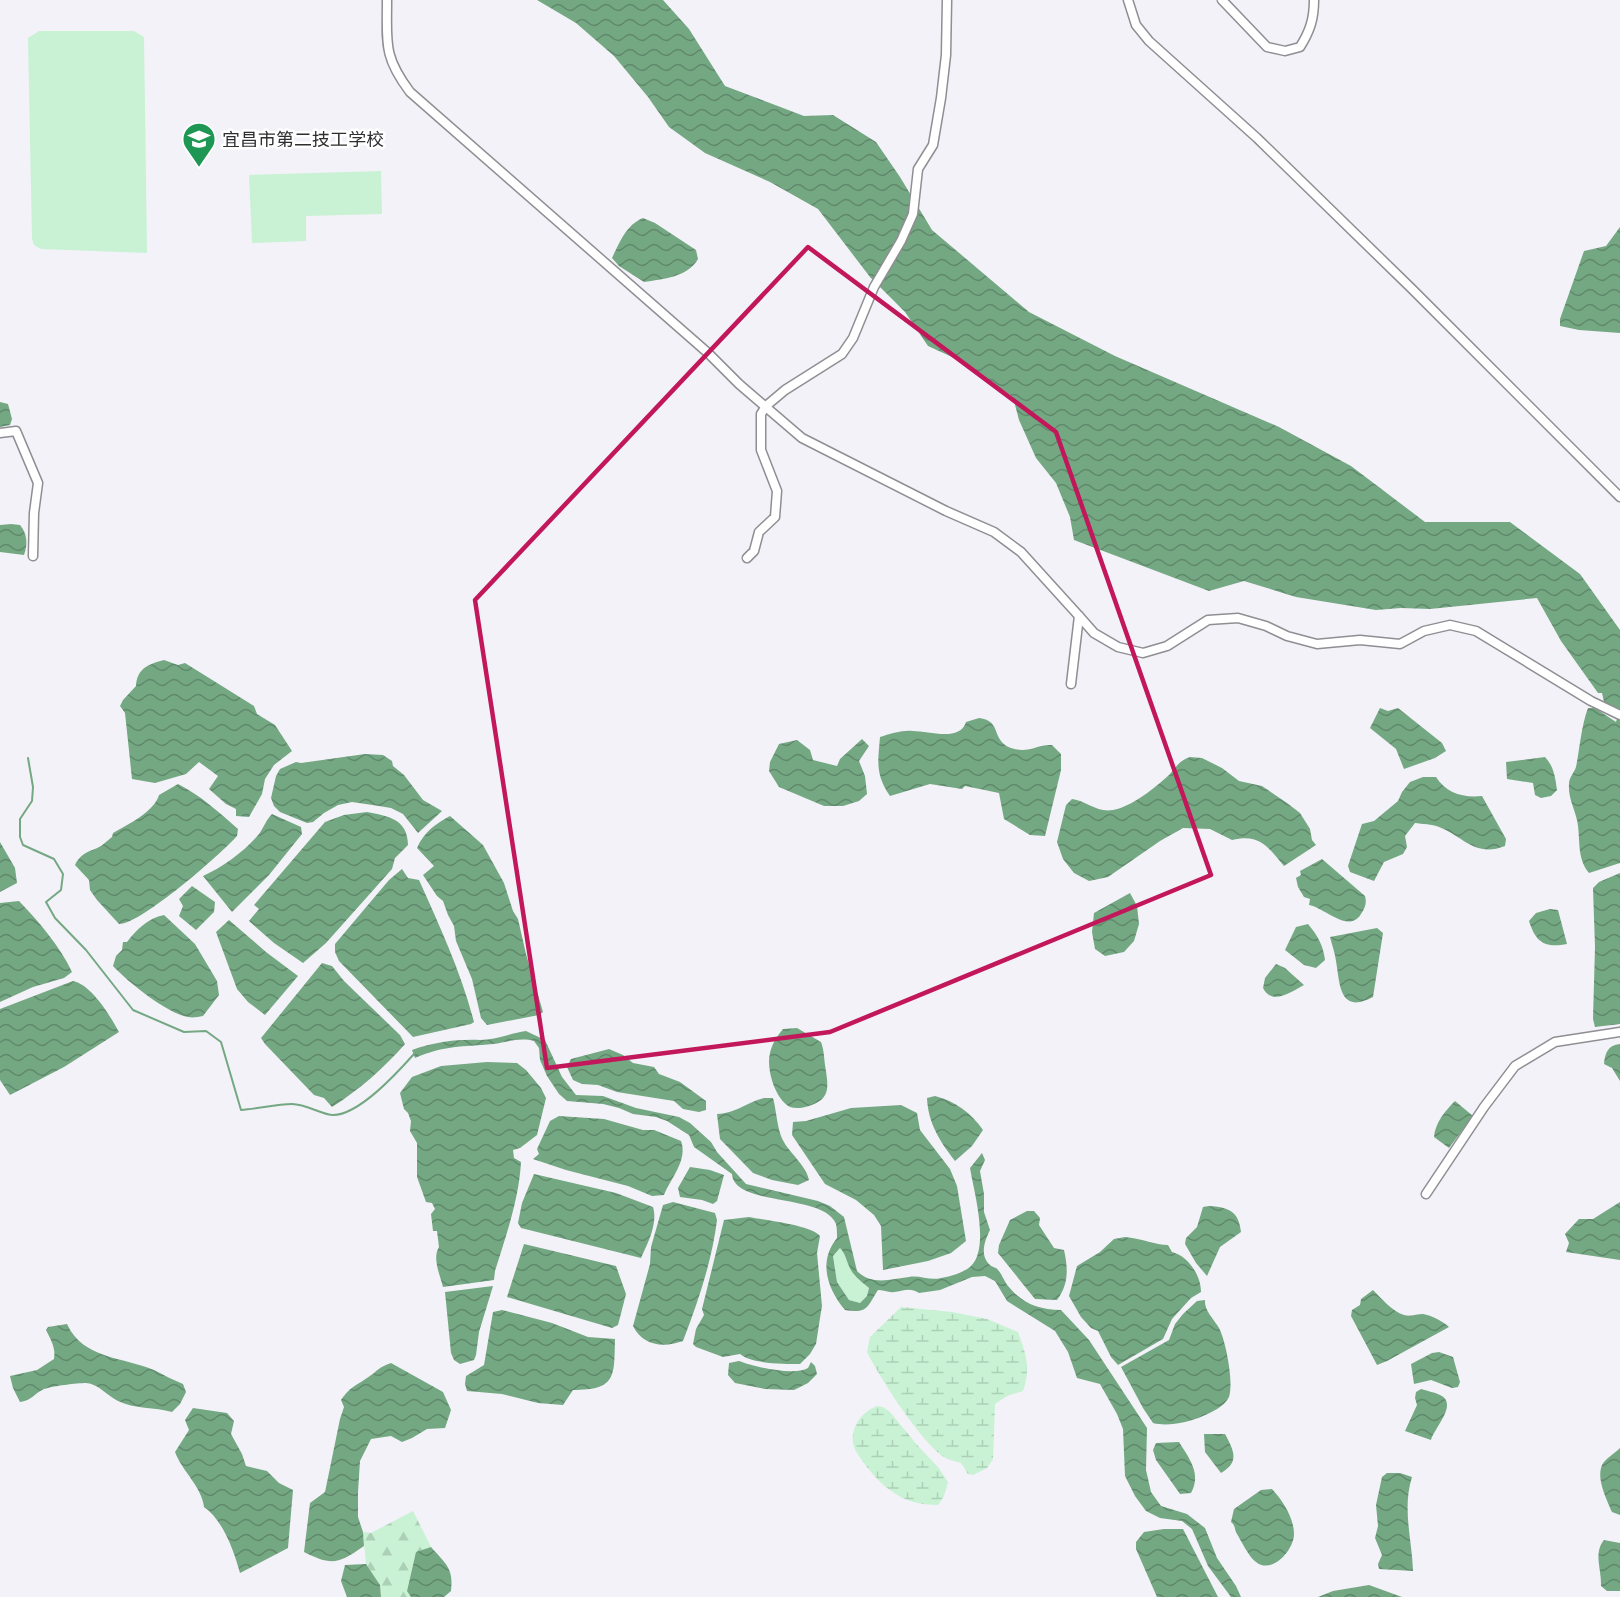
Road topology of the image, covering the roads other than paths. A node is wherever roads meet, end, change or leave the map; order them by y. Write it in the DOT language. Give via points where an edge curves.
graph roads {
  1 [pos="387,0"];
  2 [pos="947,0"];
  3 [pos="1128,0"];
  4 [pos="1222,0"];
  5 [pos="1314,0"];
  6 [pos="766,406"];
  7 [pos="0,433"];
  8 [pos="1620,497"];
  9 [pos="33,556"];
  10 [pos="747,558"];
  11 [pos="1079,616"];
  12 [pos="1071,684"];
  13 [pos="1620,715"];
  14 [pos="1620,1032"];
  15 [pos="1426,1194"];
  1 -- 6 [label="street" via="390,58 410,92"];
  2 -- 6 [label="street" via="941,98 933,145 918,169 914,214 842,354"];
  3 -- 8 [label="street" via="1136,25 1149,40 1257,138"];
  4 -- 5 [label="street" via="1267,47 1285,51 1300,47 1309,32"];
  6 -- 10 [label="street" via="761,414 762,450 777,491 775,517 759,532 754,550"];
  6 -- 11 [label="street" via="802,438 994,531 1020,552"];
  7 -- 9 [label="street" via="16,431 38,483"];
  11 -- 12 [label="street"];
  11 -- 13 [label="street" via="1095,633 1118,647 1143,653 1167,646 1208,620 1238,618 1317,644 1360,640 1400,644 1424,631 1450,625 1476,631"];
  14 -- 15 [label="street" via="1555,1042 1515,1066"];
}
